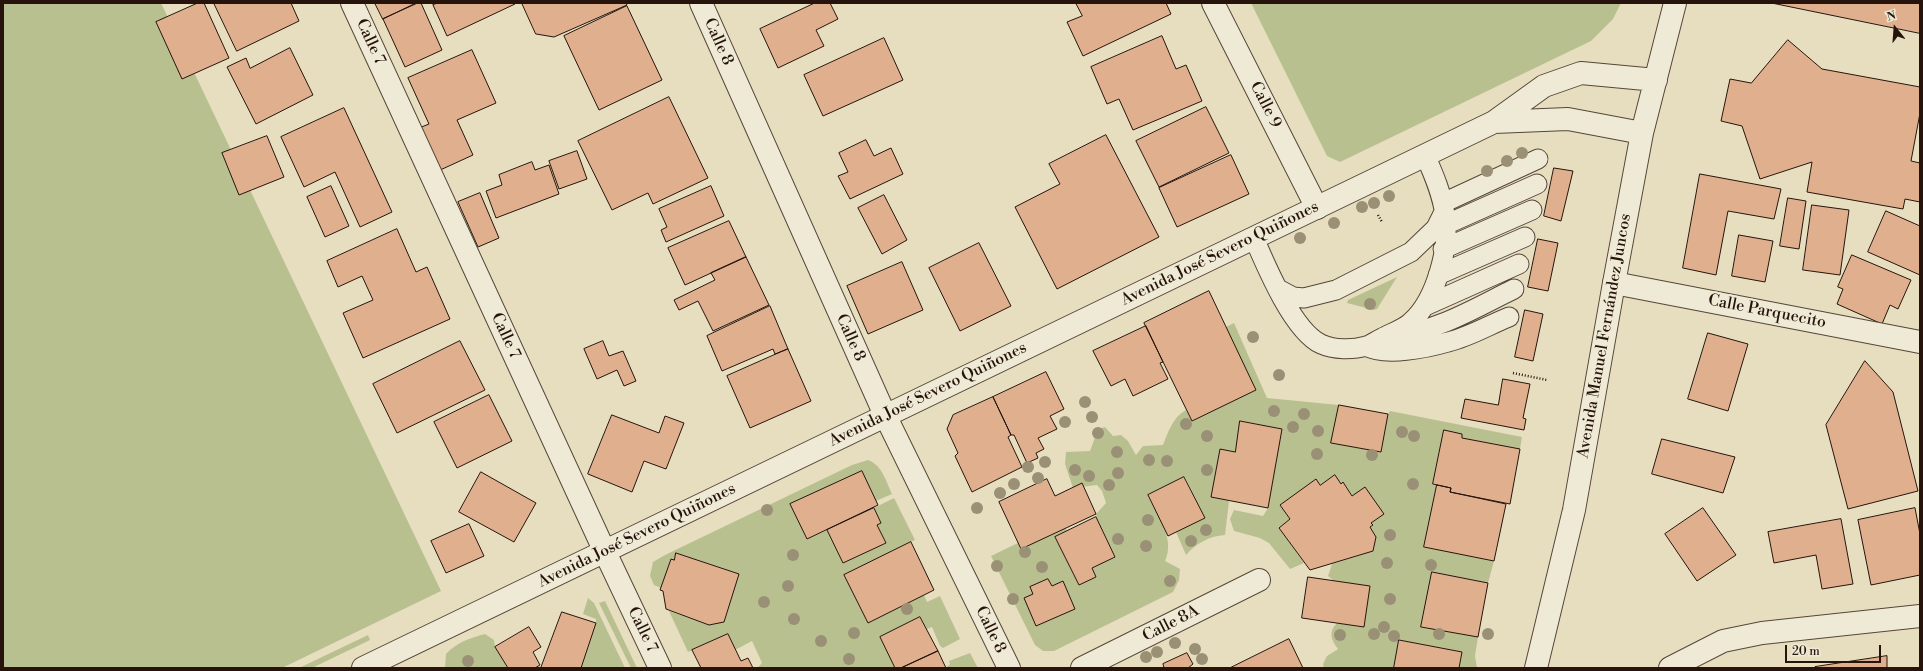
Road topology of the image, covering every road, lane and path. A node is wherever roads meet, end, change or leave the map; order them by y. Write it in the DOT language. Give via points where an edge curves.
graph roads {
  1 [pos="352,3"];
  2 [pos="701,3"];
  3 [pos="1213,3"];
  4 [pos="1675,3"];
  5 [pos="1656,80"];
  6 [pos="1494,122"];
  7 [pos="1642,133"];
  8 [pos="1425,155"];
  9 [pos="1538,159"];
  10 [pos="1537,184"];
  11 [pos="1318,208"];
  12 [pos="1532,210"];
  13 [pos="1444,213"];
  14 [pos="1378,215"];
  15 [pos="1382,222"];
  16 [pos="1525,237"];
  17 [pos="1254,238"];
  18 [pos="1443,249"];
  19 [pos="1519,264"];
  20 [pos="1438,275"];
  21 [pos="1614,283"];
  22 [pos="1278,289"];
  23 [pos="1514,289"];
  24 [pos="1425,306"];
  25 [pos="1509,317"];
  26 [pos="1385,336"];
  27 [pos="1920,342"];
  28 [pos="1366,346"];
  29 [pos="1513,374"];
  30 [pos="1547,380"];
  31 [pos="885,415"];
  32 [pos="605,552"];
  33 [pos="1259,580"];
  34 [pos="1920,616"];
  35 [pos="363,668"];
  36 [pos="660,668"];
  37 [pos="1009,668"];
  38 [pos="1082,668"];
  39 [pos="1536,668"];
  40 [pos="1670,668"];
  1 -- 32 [label="street, Calle 7"];
  2 -- 31 [label="street, Calle 8"];
  3 -- 11 [label="street, Calle 9"];
  4 -- 5 [label="street, Avenida Manuel Fernández Juncos"];
  5 -- 6 [label="street, Avenida José Severo Quiñones" via="1581,73 1544,86"];
  5 -- 7 [label="street, Avenida Manuel Fernández Juncos"];
  6 -- 7 [label="street, Avenida José Severo Quiñones" via="1568,119"];
  6 -- 8 [label="street, Avenida José Severo Quiñones"];
  7 -- 21 [label="street, Avenida Manuel Fernández Juncos"];
  8 -- 11 [label="street, Avenida José Severo Quiñones"];
  8 -- 13 [label="lane" via="1437,183"];
  9 -- 13 [label="lane"];
  10 -- 13 [label="lane"];
  11 -- 17 [label="street, Avenida José Severo Quiñones"];
  12 -- 18 [label="lane"];
  13 -- 18 [label="lane"];
  13 -- 22 [label="lane" via="1436,228 1411,252 1336,290 1304,298 1293,297"];
  14 -- 15 [label="path"];
  16 -- 20 [label="lane"];
  17 -- 22 [label="lane"];
  17 -- 31 [label="street, Avenida José Severo Quiñones"];
  18 -- 20 [label="lane"];
  19 -- 24 [label="lane"];
  20 -- 24 [label="lane"];
  21 -- 27 [label="street, Calle Parquecito"];
  21 -- 39 [label="street, Avenida Manuel Fernández Juncos" via="1574,510"];
  22 -- 28 [label="lane" via="1296,321 1321,344 1340,349"];
  23 -- 26 [label="lane" via="1467,313 1426,329"];
  24 -- 26 [label="lane" via="1411,323"];
  25 -- 28 [label="lane" via="1449,342 1393,351 1372,350"];
  26 -- 28 [label="lane"];
  29 -- 30 [label="path"];
  31 -- 32 [label="street, Avenida José Severo Quiñones"];
  31 -- 37 [label="street, Calle 8"];
  32 -- 35 [label="street, Avenida José Severo Quiñones"];
  32 -- 36 [label="street, Calle 7"];
  33 -- 38 [label="street, Calle 8A"];
  34 -- 40 [label="street" via="1762,633 1723,641"];
}
